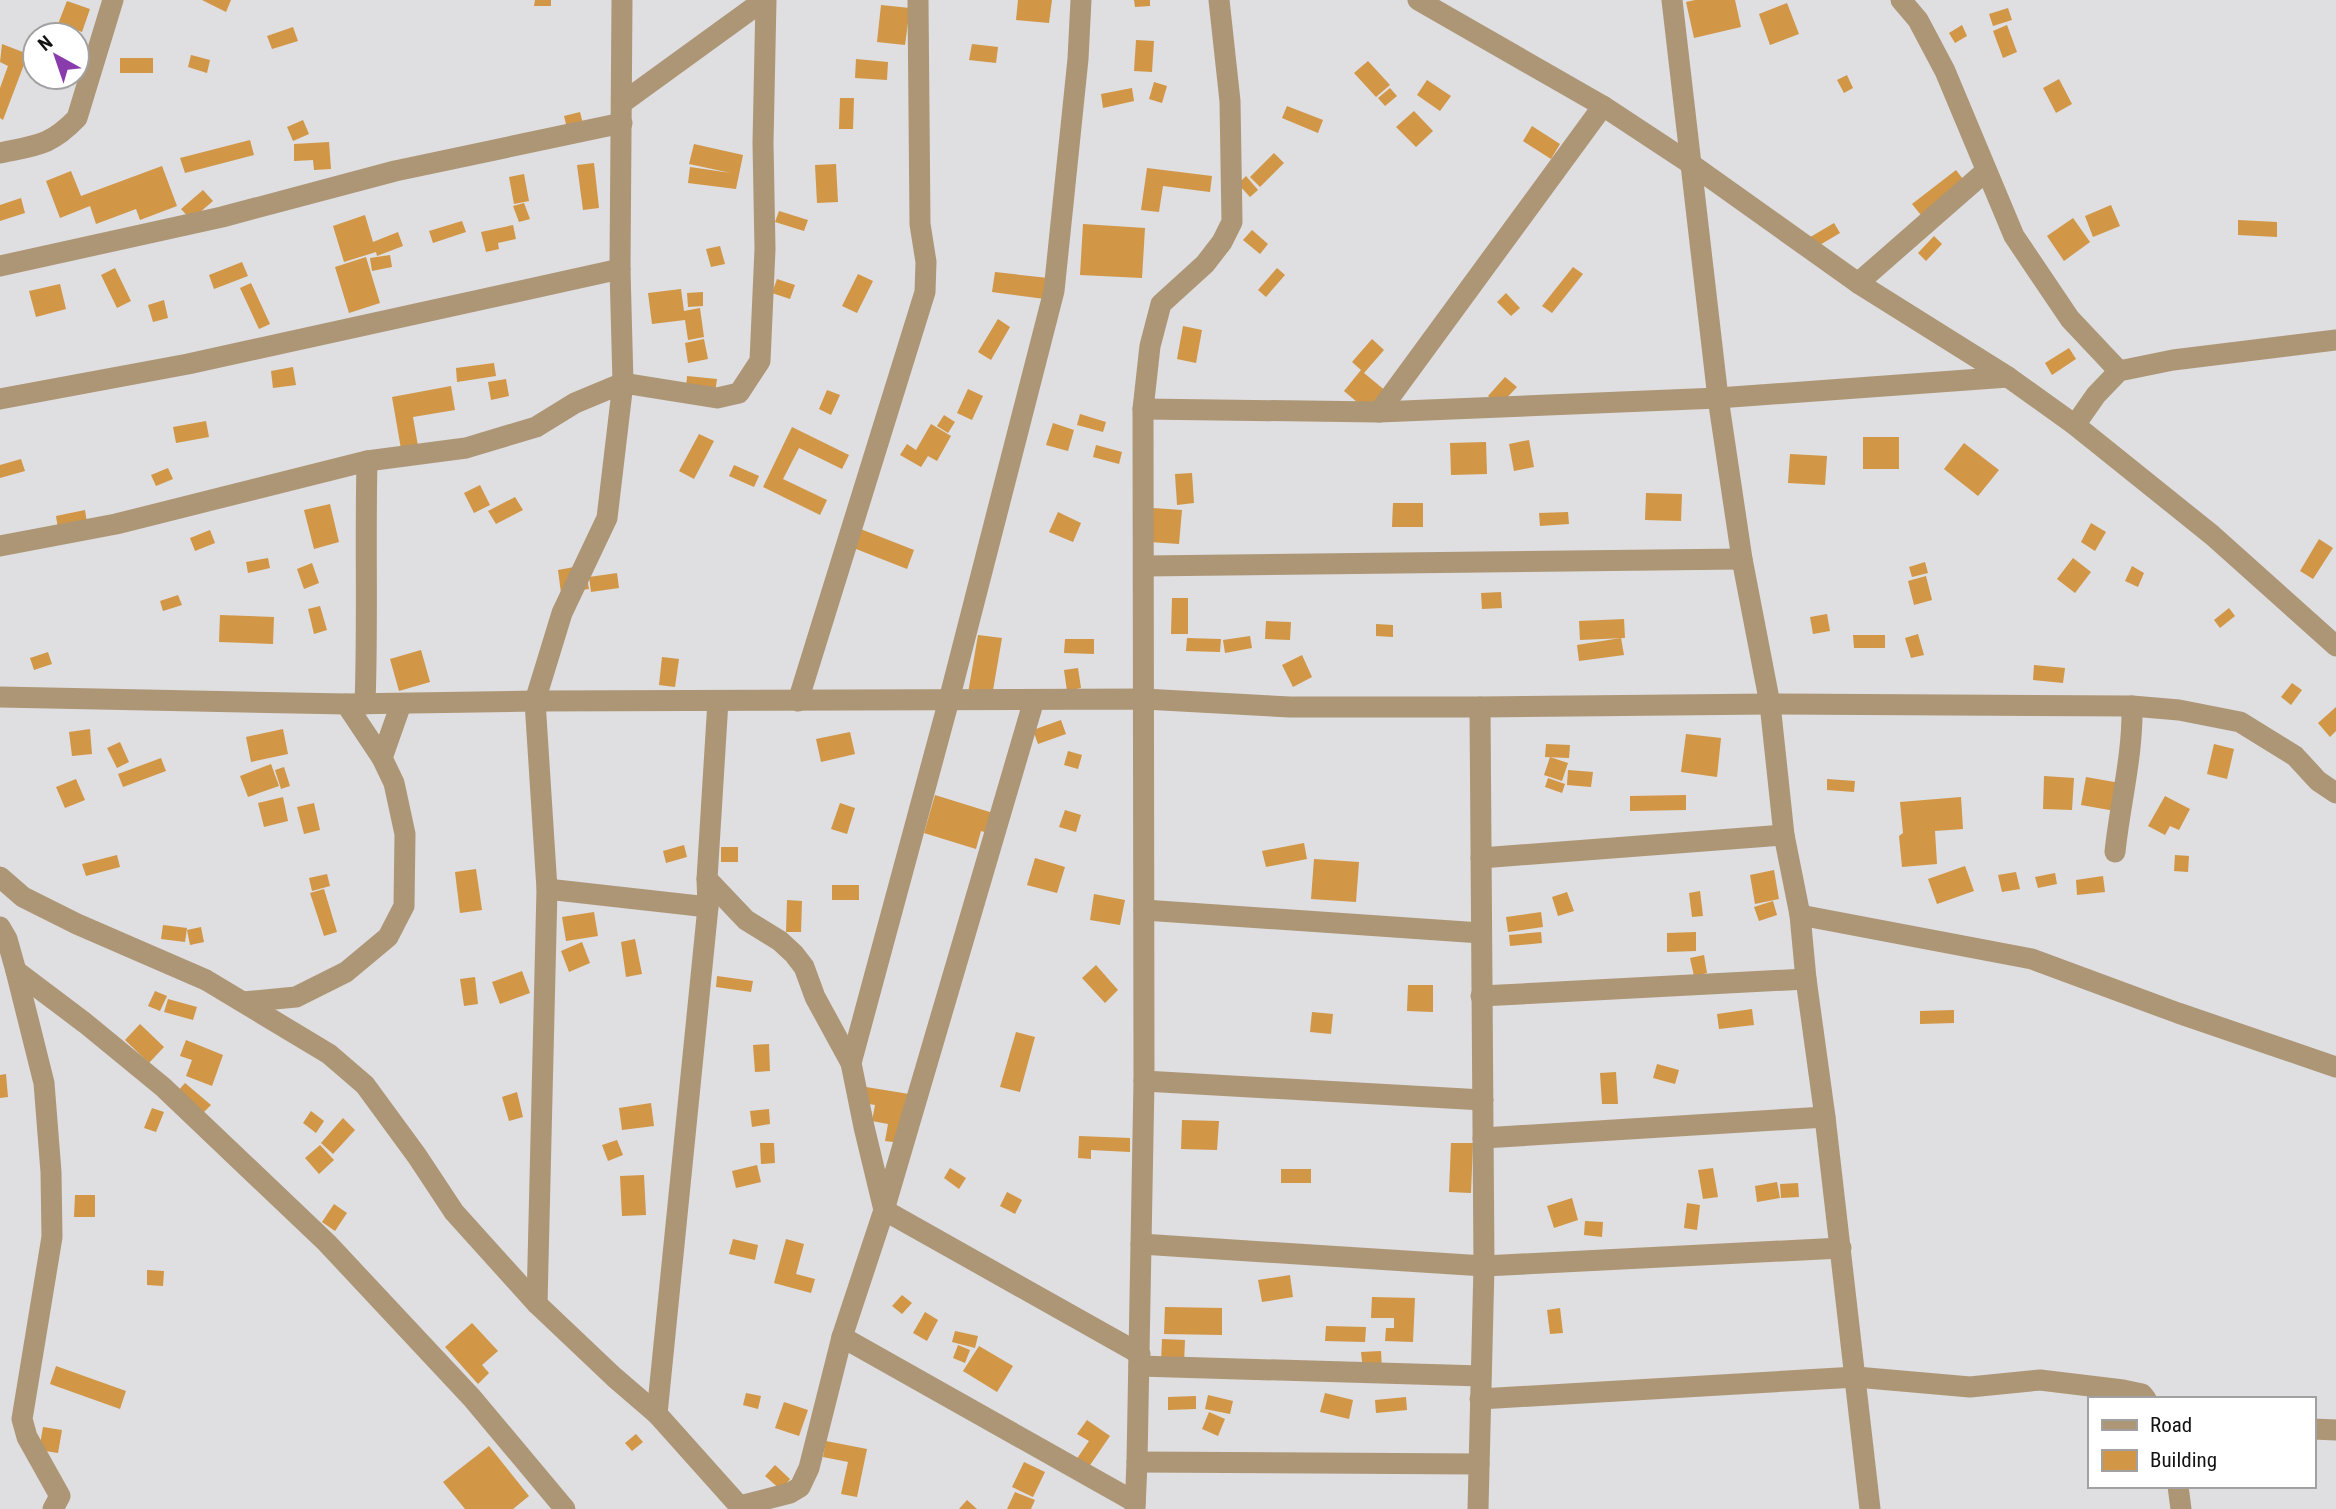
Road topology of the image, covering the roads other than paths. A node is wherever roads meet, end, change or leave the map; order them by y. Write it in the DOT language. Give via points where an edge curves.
graph roads {
  1 [pos="113,0"];
  2 [pos="622,0"];
  3 [pos="765,0"];
  4 [pos="918,0"];
  5 [pos="1081,0"];
  6 [pos="1219,0"];
  7 [pos="1419,0"];
  8 [pos="1672,0"];
  9 [pos="1901,0"];
  10 [pos="1602,106"];
  11 [pos="622,113"];
  12 [pos="0,153"];
  13 [pos="1691,164"];
  14 [pos="1986,171"];
  15 [pos="0,266"];
  16 [pos="620,269"];
  17 [pos="1858,283"];
  18 [pos="2336,340"];
  19 [pos="2119,371"];
  20 [pos="2008,377"];
  21 [pos="623,383"];
  22 [pos="1718,398"];
  23 [pos="0,400"];
  24 [pos="1143,409"];
  25 [pos="1379,411"];
  26 [pos="2075,425"];
  27 [pos="368,461"];
  28 [pos="0,546"];
  29 [pos="1742,559"];
  30 [pos="1144,566"];
  31 [pos="2336,646"];
  32 [pos="0,697"];
  33 [pos="1144,699"];
  34 [pos="949,700"];
  35 [pos="1034,700"];
  36 [pos="718,701"];
  37 [pos="798,701"];
  38 [pos="535,702"];
  39 [pos="356,704"];
  40 [pos="401,704"];
  41 [pos="1770,704"];
  42 [pos="2132,706"];
  43 [pos="1480,707"];
  44 [pos="382,758"];
  45 [pos="2336,793"];
  46 [pos="1784,835"];
  47 [pos="2115,852"];
  48 [pos="1481,858"];
  49 [pos="0,877"];
  50 [pos="707,879"];
  51 [pos="547,889"];
  52 [pos="708,907"];
  53 [pos="1144,910"];
  54 [pos="1800,915"];
  55 [pos="0,927"];
  56 [pos="1481,933"];
  57 [pos="16,971"];
  58 [pos="1806,979"];
  59 [pos="1481,996"];
  60 [pos="243,1002"];
  61 [pos="851,1063"];
  62 [pos="2336,1067"];
  63 [pos="1144,1081"];
  64 [pos="1483,1100"];
  65 [pos="1825,1117"];
  66 [pos="1483,1138"];
  67 [pos="884,1210"];
  68 [pos="1141,1244"];
  69 [pos="1841,1248"];
  70 [pos="1484,1266"];
  71 [pos="537,1304"];
  72 [pos="842,1337"];
  73 [pos="1139,1360"];
  74 [pos="1480,1376"];
  75 [pos="1856,1377"];
  76 [pos="2147,1397"];
  77 [pos="1480,1399"];
  78 [pos="657,1414"];
  79 [pos="2315,1429"];
  80 [pos="2336,1430"];
  81 [pos="1137,1462"];
  82 [pos="1479,1464"];
  83 [pos="2178,1488"];
  84 [pos="60,1505"];
  85 [pos="1135,1505"];
  86 [pos="741,1508"];
  87 [pos="565,1509"];
  88 [pos="1478,1509"];
  89 [pos="1870,1509"];
  90 [pos="2181,1509"];
  1 -- 12 [label="street" via="77,118 47,143"];
  2 -- 11 [label="street"];
  3 -- 11 [label="street"];
  3 -- 21 [label="street" via="760,361 739,393 717,398"];
  4 -- 37 [label="street" via="925,292"];
  5 -- 34 [label="street" via="1054,291"];
  6 -- 24 [label="street" via="1230,101 1232,222 1205,264 1161,304 1150,345"];
  7 -- 10 [label="street"];
  8 -- 13 [label="street"];
  9 -- 14 [label="street" via="1945,71"];
  10 -- 13 [label="street"];
  10 -- 25 [label="street"];
  11 -- 15 [label="street" via="222,217"];
  11 -- 16 [label="street"];
  13 -- 17 [label="street"];
  13 -- 22 [label="street"];
  14 -- 17 [label="street"];
  14 -- 19 [label="street" via="2014,236 2070,318"];
  16 -- 21 [label="street"];
  16 -- 23 [label="street" via="188,364"];
  17 -- 20 [label="street"];
  18 -- 19 [label="street"];
  19 -- 26 [label="street"];
  20 -- 22 [label="street"];
  20 -- 26 [label="street"];
  21 -- 27 [label="street" via="525,430 466,448"];
  21 -- 38 [label="street" via="607,518 562,613"];
  22 -- 25 [label="street"];
  22 -- 29 [label="street"];
  24 -- 25 [label="street"];
  24 -- 30 [label="street"];
  26 -- 31 [label="street" via="2212,535"];
  27 -- 28 [label="street" via="116,524"];
  27 -- 39 [label="street" via="368,621"];
  29 -- 30 [label="street"];
  29 -- 41 [label="street"];
  30 -- 33 [label="street"];
  32 -- 39 [label="street"];
  33 -- 35 [label="street"];
  33 -- 43 [label="street" via="1290,707"];
  33 -- 53 [label="street"];
  34 -- 35 [label="street"];
  34 -- 37 [label="street"];
  34 -- 61 [label="street"];
  35 -- 67 [label="street"];
  36 -- 37 [label="street"];
  36 -- 38 [label="street"];
  36 -- 50 [label="street"];
  38 -- 40 [label="street"];
  38 -- 51 [label="street"];
  39 -- 40 [label="street"];
  39 -- 44 [label="street"];
  40 -- 44 [label="street"];
  41 -- 42 [label="street"];
  41 -- 43 [label="street"];
  41 -- 46 [label="street"];
  42 -- 45 [label="street" via="2239,722 2295,757"];
  42 -- 47 [label="street" via="2130,763"];
  43 -- 48 [label="street"];
  44 -- 60 [label="street" via="394,783 405,834 404,906 388,937 346,972 296,997"];
  46 -- 48 [label="street"];
  46 -- 54 [label="street"];
  48 -- 56 [label="street"];
  49 -- 60 [label="street" via="23,897 206,980"];
  50 -- 52 [label="street"];
  50 -- 61 [label="street" via="746,920 794,954"];
  51 -- 52 [label="street"];
  51 -- 71 [label="street"];
  52 -- 78 [label="street"];
  53 -- 56 [label="street"];
  53 -- 63 [label="street"];
  54 -- 58 [label="street"];
  54 -- 62 [label="street" via="2032,959"];
  55 -- 57 [label="street"];
  56 -- 59 [label="street"];
  57 -- 84 [label="street" via="44,1083 52,1237 22,1419"];
  57 -- 87 [label="street" via="163,1087 327,1243 472,1398"];
  58 -- 59 [label="street"];
  58 -- 65 [label="street"];
  59 -- 64 [label="street"];
  60 -- 71 [label="street" via="310,1041 365,1085 454,1212"];
  61 -- 67 [label="street"];
  63 -- 64 [label="street"];
  63 -- 68 [label="street"];
  64 -- 66 [label="street"];
  65 -- 66 [label="street"];
  65 -- 69 [label="street"];
  66 -- 70 [label="street"];
  67 -- 72 [label="street"];
  67 -- 73 [label="street"];
  68 -- 70 [label="street"];
  68 -- 73 [label="street"];
  69 -- 70 [label="street"];
  69 -- 75 [label="street"];
  70 -- 74 [label="street"];
  71 -- 78 [label="street"];
  72 -- 85 [label="street"];
  72 -- 86 [label="street" via="809,1468 800,1487"];
  73 -- 74 [label="street"];
  73 -- 81 [label="street"];
  74 -- 77 [label="street"];
  75 -- 76 [label="street" via="1970,1387 2040,1380"];
  75 -- 77 [label="street"];
  75 -- 89 [label="street"];
  77 -- 82 [label="street"];
  78 -- 86 [label="street"];
  79 -- 80 [label="street"];
  81 -- 82 [label="street"];
  81 -- 85 [label="street"];
  82 -- 88 [label="street"];
  83 -- 90 [label="street"];
}
